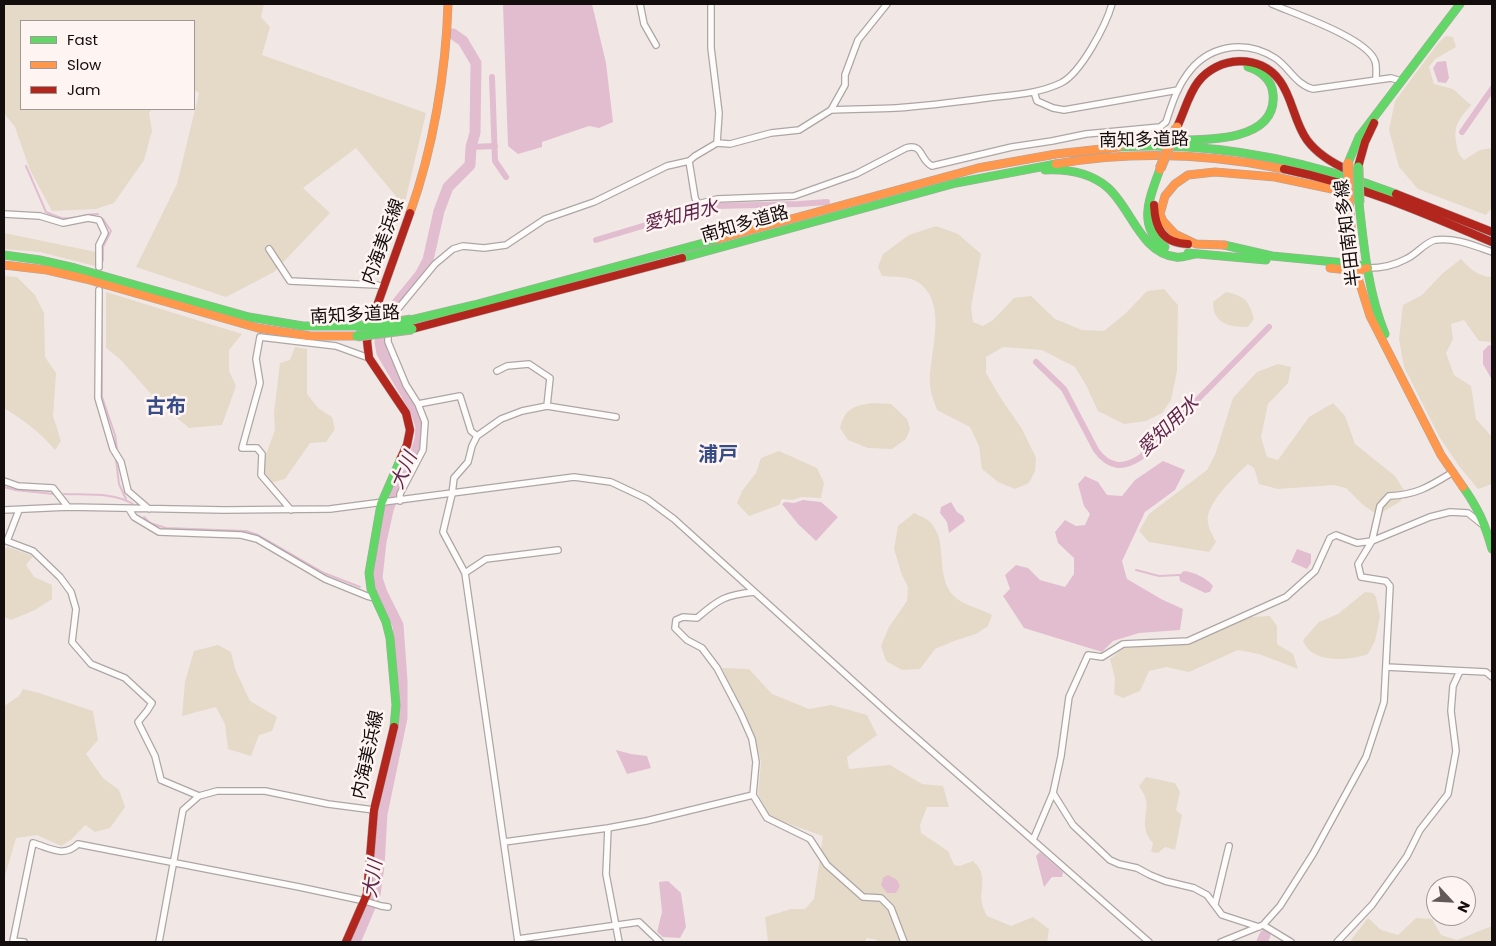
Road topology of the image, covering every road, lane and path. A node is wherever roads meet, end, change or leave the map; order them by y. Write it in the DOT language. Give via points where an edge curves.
graph roads {
  1 [pos="448,4"];
  2 [pos="640,4"];
  3 [pos="712,4"];
  4 [pos="887,4"];
  5 [pos="1112,4"];
  6 [pos="1272,4"];
  7 [pos="1460,4"];
  8 [pos="656,45"];
  9 [pos="1376,80"];
  10 [pos="1401,81"];
  11 [pos="1178,90"];
  12 [pos="1034,92"];
  13 [pos="1390,97"];
  14 [pos="831,110"];
  15 [pos="1179,128"];
  16 [pos="717,143"];
  17 [pos="1097,149"];
  18 [pos="689,161"];
  19 [pos="1162,170"];
  20 [pos="926,191"];
  21 [pos="1385,198"];
  22 [pos="4,214"];
  23 [pos="1456,218"];
  24 [pos="1492,232"];
  25 [pos="1492,242"];
  26 [pos="1196,244"];
  27 [pos="270,249"];
  28 [pos="1492,252"];
  29 [pos="1195,254"];
  30 [pos="4,255"];
  31 [pos="4,265"];
  32 [pos="99,267"];
  33 [pos="1356,267"];
  34 [pos="1368,268"];
  35 [pos="384,287"];
  36 [pos="98,290"];
  37 [pos="412,324"];
  38 [pos="369,358"];
  39 [pos="1397,369"];
  40 [pos="497,371"];
  41 [pos="418,404"];
  42 [pos="547,406"];
  43 [pos="616,417"];
  44 [pos="477,436"];
  45 [pos="1453,472"];
  46 [pos="4,482"];
  47 [pos="452,494"];
  48 [pos="398,501"];
  49 [pos="383,503"];
  50 [pos="68,508"];
  51 [pos="129,509"];
  52 [pos="149,509"];
  53 [pos="4,510"];
  54 [pos="19,510"];
  55 [pos="291,510"];
  56 [pos="1486,528"];
  57 [pos="5,540"];
  58 [pos="1372,540"];
  59 [pos="1492,549"];
  60 [pos="558,550"];
  61 [pos="465,573"];
  62 [pos="754,592"];
  63 [pos="375,598"];
  64 [pos="1386,667"];
  65 [pos="1460,670"];
  66 [pos="1492,677"];
  67 [pos="1053,793"];
  68 [pos="753,795"];
  69 [pos="199,796"];
  70 [pos="374,810"];
  71 [pos="608,828"];
  72 [pos="1033,840"];
  73 [pos="504,842"];
  74 [pos="1228,846"];
  75 [pos="174,864"];
  76 [pos="365,901"];
  77 [pos="1215,904"];
  78 [pos="388,906"];
  79 [pos="616,925"];
  80 [pos="1261,926"];
  81 [pos="518,941"];
  82 [pos="24,942"];
  83 [pos="159,942"];
  84 [pos="346,942"];
  85 [pos="619,942"];
  86 [pos="660,942"];
  87 [pos="904,942"];
  88 [pos="1149,942"];
  89 [pos="1221,942"];
  90 [pos="1291,942"];
  91 [pos="1337,942"];
  1 -- 35 [label="main road, 内海美浜線" via="447,36 422,180"];
  2 -- 8 [label="street" via="644,24"];
  3 -- 16 [label="street" via="711,48 719,113"];
  4 -- 14 [label="street" via="858,40 844,75 845,85"];
  5 -- 12 [label="street" via="1091,50 1073,72 1063,82"];
  6 -- 9 [label="street" via="1367,48 1376,62"];
  7 -- 10 [label="main road, 半田南知多線"];
  9 -- 10 [label="street" via="1391,78"];
  9 -- 11 [label="street" via="1313,89 1301,84 1268,54 1237,46 1220,49 1202,58"];
  10 -- 13 [label="main road, 半田南知多線"];
  11 -- 12 [label="street" via="1064,110 1037,101"];
  11 -- 18 [label="street" via="1166,122 1160,127 1086,134 932,166 913,146 856,174 794,196 717,199 698,204"];
  12 -- 14 [label="street" via="896,108"];
  13 -- 33 [label="main road, 半田南知多線, bridge" via="1359,137 1348,163"];
  13 -- 34 [label="main road, 半田南知多線, bridge" via="1372,126 1358,167"];
  14 -- 16 [label="street" via="799,130 771,133 730,144"];
  15 -- 17 [label="main road" via="1198,92 1218,72 1232,67 1251,68 1270,83 1272,108 1266,119 1244,134 1227,138 1112,144"];
  15 -- 19 [label="main road"];
  15 -- 23 [label="main road" via="1196,85 1204,76 1214,68 1235,60 1254,62 1276,76 1308,141 1324,157 1365,178 1451,210"];
  16 -- 18 [label="street"];
  17 -- 23 [label="main road, 南知多道路" via="1163,146 1268,157 1341,174"];
  17 -- 37 [label="main road, 南知多道路" via="978,168"];
  18 -- 41 [label="street" via="667,166 594,202 545,219 506,245 463,246 453,249 435,264 392,316 388,328 388,342 406,385"];
  19 -- 26 [label="main road" via="1155,195 1156,226 1174,242"];
  19 -- 29 [label="main road" via="1147,207 1150,230 1160,245 1177,252"];
  20 -- 21 [label="main road, 南知多道路" via="1001,172 1077,159 1174,156 1219,158 1298,172"];
  20 -- 29 [label="main road" via="934,194 1046,170 1065,169 1096,178 1116,195 1139,231 1163,252 1176,257"];
  20 -- 37 [label="main road, 南知多道路" via="708,252"];
  21 -- 25 [label="main road, 南知多道路"];
  21 -- 26 [label="main road" via="1377,200 1275,177 1215,172 1188,176 1165,196 1160,214 1175,234"];
  22 -- 32 [label="street" via="40,216 63,223 88,218 99,220 105,233 99,245"];
  23 -- 24 [label="main road, 南知多道路"];
  26 -- 33 [label="main road" via="1224,245 1272,256"];
  27 -- 35 [label="street" via="290,280"];
  28 -- 34 [label="street" via="1464,243 1433,241 1405,260"];
  29 -- 33 [label="main road"];
  30 -- 37 [label="main road, 南知多道路, bridge" via="56,263 260,320 311,327"];
  31 -- 37 [label="main road, 南知多道路, bridge" via="86,279 266,330 310,336 357,336"];
  33 -- 34 [label="main road"];
  33 -- 39 [label="main road, 半田南知多線" via="1370,316"];
  34 -- 39 [label="main road, 半田南知多線" via="1381,326"];
  35 -- 38 [label="main road, 内海美浜線" via="367,341"];
  36 -- 52 [label="street" via="98,398 128,491"];
  38 -- 49 [label="main road, 内海美浜線" via="406,413 410,430"];
  38 -- 55 [label="street" via="336,346 260,337 256,359 260,383 242,448 257,448 262,454 261,475"];
  39 -- 45 [label="main road, 半田南知多線"];
  40 -- 42 [label="street" via="507,366 530,364 550,378"];
  41 -- 44 [label="street" via="460,396 471,431"];
  41 -- 48 [label="street" via="425,422 423,450"];
  42 -- 43 [label="street"];
  42 -- 44 [label="street" via="501,419"];
  44 -- 47 [label="street" via="468,462 454,478"];
  45 -- 56 [label="main road, 半田南知多線"];
  45 -- 58 [label="street" via="1424,490 1389,496 1380,506"];
  46 -- 50 [label="street" via="53,488"];
  47 -- 48 [label="street"];
  47 -- 61 [label="street" via="443,532"];
  47 -- 62 [label="street" via="574,477 611,482 647,499 669,514"];
  48 -- 49 [label="street"];
  49 -- 55 [label="street"];
  49 -- 63 [label="main road, 内海美浜線" via="369,573"];
  50 -- 51 [label="street"];
  50 -- 54 [label="street"];
  51 -- 52 [label="street"];
  51 -- 63 [label="street" via="134,516 159,532 241,535 258,539 325,579"];
  52 -- 55 [label="street"];
  53 -- 54 [label="street"];
  54 -- 57 [label="street"];
  56 -- 58 [label="street" via="1468,513 1450,512"];
  56 -- 59 [label="main road, 半田南知多線"];
  57 -- 69 [label="street" via="33,551 60,577 71,592 76,609 72,642 91,664 125,678 152,703 138,722 155,756 161,780"];
  58 -- 64 [label="street" via="1358,564 1361,577 1386,581 1390,586"];
  58 -- 67 [label="street" via="1357,543 1336,535 1330,538 1314,571 1286,597 1188,641 1123,644 1102,657 1088,655 1069,697"];
  60 -- 61 [label="street" via="486,559"];
  61 -- 73 [label="street"];
  62 -- 68 [label="street" via="731,594 697,618 676,620 675,628 702,648 717,668 741,714 752,738 756,762"];
  62 -- 72 [label="street"];
  63 -- 70 [label="main road, 内海美浜線" via="390,638 396,706"];
  64 -- 65 [label="street"];
  64 -- 80 [label="street" via="1384,702 1366,757 1313,854 1280,906"];
  65 -- 66 [label="street" via="1486,672"];
  65 -- 91 [label="street" via="1452,694 1456,751 1448,794 1420,830 1407,856 1372,905"];
  67 -- 72 [label="street"];
  67 -- 77 [label="street" via="1073,824 1110,860 1165,881 1194,888"];
  68 -- 71 [label="street"];
  68 -- 87 [label="street" via="767,818 810,839 827,865 863,897 881,898 891,908"];
  69 -- 70 [label="street" via="217,791 265,792"];
  69 -- 75 [label="street" via="184,810"];
  70 -- 76 [label="main road, 内海美浜線"];
  71 -- 73 [label="street"];
  71 -- 79 [label="street" via="606,874"];
  72 -- 88 [label="street"];
  73 -- 81 [label="street"];
  74 -- 77 [label="street"];
  75 -- 76 [label="street"];
  75 -- 82 [label="street" via="78,844 63,852 33,843 13,941"];
  75 -- 83 [label="street"];
  76 -- 78 [label="street"];
  76 -- 84 [label="main road, 内海美浜線"];
  77 -- 80 [label="street" via="1222,915"];
  79 -- 81 [label="street"];
  79 -- 85 [label="street"];
  79 -- 86 [label="street" via="639,922"];
  80 -- 89 [label="street"];
  80 -- 90 [label="street"];
}
